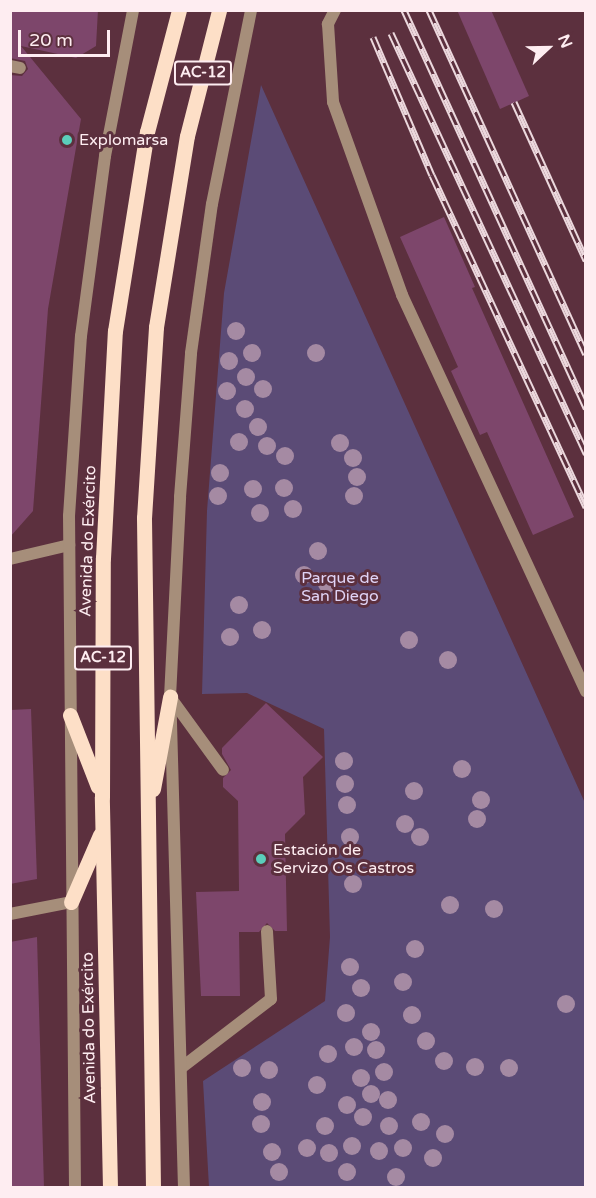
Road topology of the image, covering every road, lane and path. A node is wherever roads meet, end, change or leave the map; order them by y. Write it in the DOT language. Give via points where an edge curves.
graph roads {
  1 [pos="133,10"];
  2 [pos="179,10"];
  3 [pos="219,10"];
  4 [pos="251,10"];
  5 [pos="335,10"];
  6 [pos="69,545"];
  7 [pos="10,559"];
  8 [pos="585,691"];
  9 [pos="170,697"];
  10 [pos="70,715"];
  11 [pos="223,770"];
  12 [pos="102,797"];
  13 [pos="146,824"];
  14 [pos="102,830"];
  15 [pos="71,902"];
  16 [pos="10,914"];
  17 [pos="267,931"];
  18 [pos="181,1068"];
  19 [pos="75,1188"];
  20 [pos="110,1188"];
  21 [pos="153,1188"];
  22 [pos="183,1188"];
  1 -- 6 [label="street, Avenida do Exército" via="105,156 81,336"];
  2 -- 12 [label="main road, Avenida do Exército / AC-12" via="147,132 115,330 103,558"];
  3 -- 13 [label="main road, AC-12" via="187,136 156,327 144,518"];
  4 -- 9 [label="street" via="212,204 190,353"];
  5 -- 8 [label="street" via="328,24 333,102 402,295"];
  6 -- 7 [label="street"];
  6 -- 10 [label="street, Avenida do Exército"];
  9 -- 11 [label="street"];
  9 -- 13 [label="main road"];
  9 -- 18 [label="street"];
  10 -- 12 [label="main road"];
  10 -- 15 [label="street, Avenida do Exército"];
  12 -- 14 [label="main road, Avenida do Exército / AC-12"];
  13 -- 21 [label="main road, AC-12"];
  14 -- 15 [label="main road"];
  14 -- 20 [label="main road, Avenida do Exército / AC-12"];
  15 -- 16 [label="street"];
  15 -- 19 [label="street, Avenida do Exército"];
  17 -- 18 [label="street" via="271,999"];
  18 -- 22 [label="street"];
}
